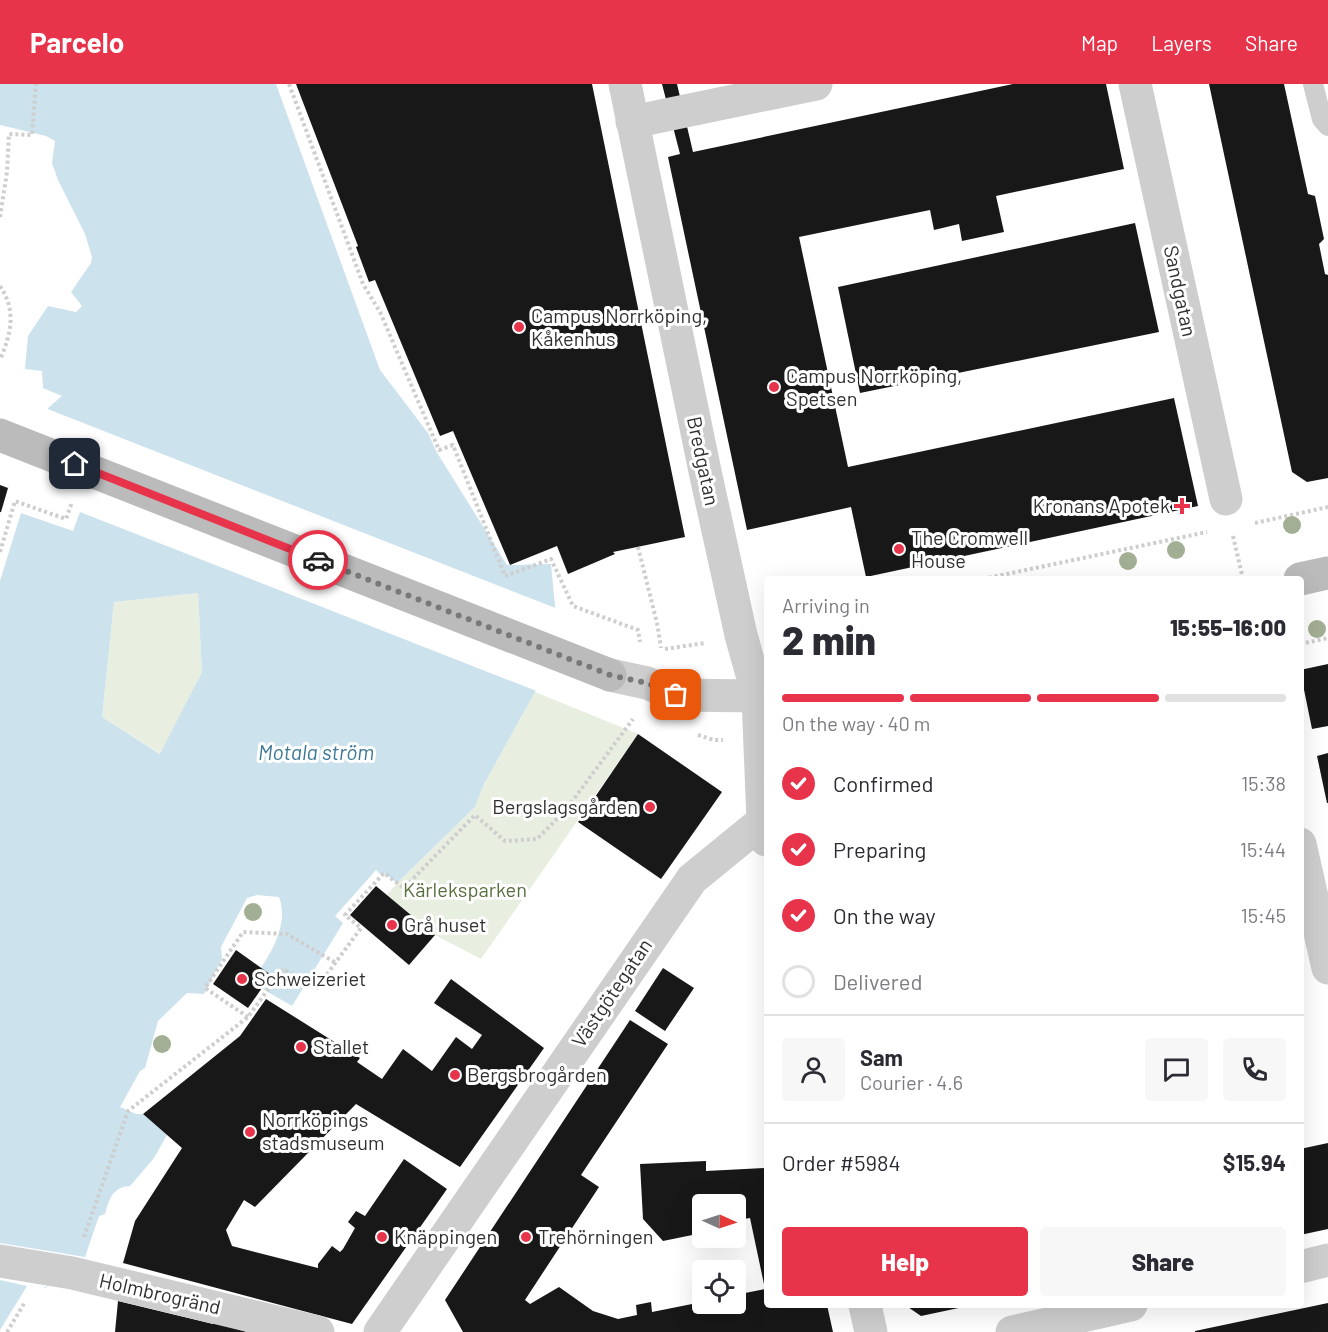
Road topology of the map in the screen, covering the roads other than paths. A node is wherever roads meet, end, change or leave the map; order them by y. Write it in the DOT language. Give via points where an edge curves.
graph roads {
  1 [pos="625,84"];
  2 [pos="816,84"];
  3 [pos="1135,84"];
  4 [pos="1313,84"];
  5 [pos="632,122"];
  6 [pos="1328,126"];
  7 [pos="4,436"];
  8 [pos="1229,513"];
  9 [pos="1328,573"];
  10 [pos="1304,578"];
  11 [pos="610,675"];
  12 [pos="762,695"];
  13 [pos="764,785"];
  14 [pos="764,831"];
  15 [pos="1304,862"];
  16 [pos="1328,968"];
  17 [pos="0,1260"];
  18 [pos="1328,1260"];
  19 [pos="1304,1266"];
  20 [pos="866,1308"];
  21 [pos="1118,1308"];
  22 [pos="318,1332"];
  23 [pos="381,1332"];
  24 [pos="871,1332"];
  25 [pos="1012,1332"];
  1 -- 5 [label="street, Bredgatan"];
  2 -- 5 [label="street"];
  3 -- 8 [label="street, Sandgatan"];
  4 -- 6 [label="lane" via="1322,119"];
  5 -- 12 [label="street, Bredgatan" via="741,635"];
  7 -- 11 [label="main road"];
  9 -- 10 [label="main road"];
  11 -- 12 [label="street" via="647,683 676,695"];
  12 -- 13 [label="street, Bredgatan"];
  14 -- 23 [label="street, Västgötegatan" via="692,879"];
  15 -- 16 [label="street"];
  17 -- 22 [label="street, Holmbrogränd" via="77,1259"];
  18 -- 19 [label="street"];
  20 -- 24 [label="street"];
  21 -- 25 [label="street"];
}
